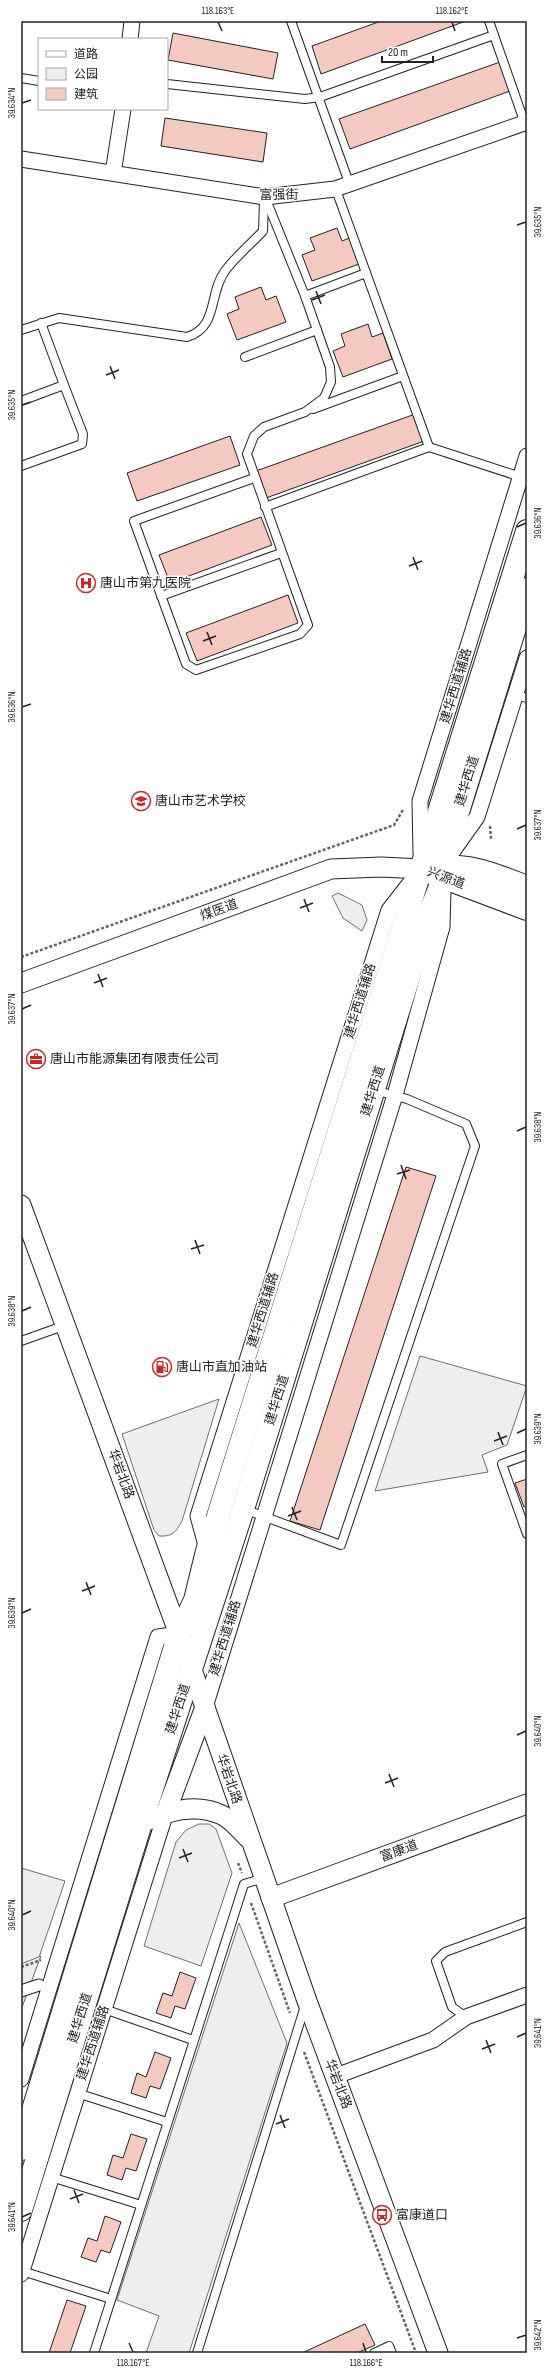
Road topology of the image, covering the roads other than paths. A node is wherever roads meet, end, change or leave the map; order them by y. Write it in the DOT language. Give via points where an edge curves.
graph roads {
  1 [pos="132,21"];
  2 [pos="291,21"];
  3 [pos="489,21"];
  4 [pos="494,35"];
  5 [pos="130,38"];
  6 [pos="21,78"];
  7 [pos="38,81"];
  8 [pos="168,84"];
  9 [pos="320,97"];
  10 [pos="123,110"];
  11 [pos="526,119"];
  12 [pos="21,153"];
  13 [pos="21,159"];
  14 [pos="114,167"];
  15 [pos="340,184"];
  16 [pos="266,194"];
  17 [pos="366,273"];
  18 [pos="305,296"];
  19 [pos="41,323"];
  20 [pos="21,330"];
  21 [pos="317,330"];
  22 [pos="245,357"];
  23 [pos="403,376"];
  24 [pos="64,385"];
  25 [pos="21,400"];
  26 [pos="305,412"];
  27 [pos="429,448"];
  28 [pos="527,456"];
  29 [pos="21,466"];
  30 [pos="521,477"];
  31 [pos="254,478"];
  32 [pos="265,507"];
  33 [pos="527,530"];
  34 [pos="281,553"];
  35 [pos="527,589"];
  36 [pos="161,596"];
  37 [pos="527,658"];
  38 [pos="521,697"];
  39 [pos="422,869"];
  40 [pos="443,872"];
  41 [pos="527,887"];
  42 [pos="527,909"];
  43 [pos="21,983"];
  44 [pos="374,1090"];
  45 [pos="395,1095"];
  46 [pos="21,1205"];
  47 [pos="66,1325"];
  48 [pos="21,1341"];
  49 [pos="527,1455"];
  50 [pos="253,1512"];
  51 [pos="527,1533"];
  52 [pos="179,1634"];
  53 [pos="191,1667"];
  54 [pos="204,1707"];
  55 [pos="527,1804"];
  56 [pos="166,1812"];
  57 [pos="140,1823"];
  58 [pos="249,1839"];
  59 [pos="264,1878"];
  60 [pos="271,1898"];
  61 [pos="527,1922"];
  62 [pos="39,1985"];
  63 [pos="21,1991"];
  64 [pos="527,1995"];
  65 [pos="307,2001"];
  66 [pos="104,2009"];
  67 [pos="466,2017"];
  68 [pos="193,2040"];
  69 [pos="336,2076"];
  70 [pos="21,2079"];
  71 [pos="77,2093"];
  72 [pos="167,2122"];
  73 [pos="21,2149"];
  74 [pos="51,2177"];
  75 [pos="141,2205"];
  76 [pos="21,2210"];
  77 [pos="22,2273"];
  78 [pos="111,2299"];
  79 [pos="94,2353"];
  80 [pos="196,2353"];
  81 [pos="374,2353"];
  82 [pos="392,2353"];
  83 [pos="438,2353"];
  1 -- 5 [label="street"];
  2 -- 9 [label="lane"];
  3 -- 4 [label="lane"];
  4 -- 9 [label="lane"];
  4 -- 11 [label="lane"];
  6 -- 7 [label="lane"];
  8 -- 9 [label="lane" via="305,99"];
  9 -- 15 [label="lane"];
  10 -- 14 [label="street"];
  11 -- 15 [label="street, 富强街"];
  12 -- 14 [label="street, 富强街"];
  13 -- 16 [label="street, 富强街"];
  14 -- 16 [label="street, 富强街"];
  15 -- 16 [label="street, 富强街"];
  15 -- 17 [label="lane"];
  16 -- 18 [label="lane"];
  16 -- 19 [label="lane" via="263,231 224,272 205,326 197,334 187,337 59,318"];
  17 -- 18 [label="lane"];
  17 -- 23 [label="lane"];
  18 -- 21 [label="lane"];
  19 -- 20 [label="lane"];
  19 -- 24 [label="lane"];
  21 -- 22 [label="lane"];
  21 -- 26 [label="lane" via="330,367 331,382 324,398"];
  23 -- 26 [label="lane"];
  23 -- 27 [label="lane"];
  24 -- 25 [label="lane"];
  24 -- 29 [label="lane" via="83,434 82,444"];
  26 -- 31 [label="lane" via="264,427 254,436 247,454"];
  27 -- 30 [label="lane"];
  27 -- 32 [label="lane"];
  28 -- 30 [label="street, 建华西道辅路"];
  30 -- 39 [label="street, 建华西道辅路" via="420,801"];
  31 -- 32 [label="lane"];
  31 -- 36 [label="lane" via="134,521"];
  32 -- 34 [label="lane"];
  33 -- 39 [label="main road, 建华西道"];
  34 -- 36 [label="lane"];
  34 -- 36 [label="lane" via="308,625 300,634 196,670 186,664"];
  35 -- 40 [label="main road, 建华西道"];
  37 -- 38 [label="street"];
  38 -- 40 [label="street" via="477,817"];
  39 -- 40 [label="main road, 兴源道"];
  39 -- 43 [label="street, 煤医道" via="381,867 331,870"];
  39 -- 52 [label="main road, 建华西道" via="207,1551 195,1600"];
  40 -- 41 [label="main road, 兴源道" via="481,869"];
  40 -- 42 [label="main road, 兴源道"];
  40 -- 44 [label="main road, 建华西道"];
  40 -- 45 [label="street, 建华西道辅路" via="442,927"];
  44 -- 45 [label="lane"];
  44 -- 50 [label="main road, 建华西道"];
  45 -- 50 [label="street, 建华西道辅路"];
  45 -- 50 [label="lane" via="466,1124 475,1146 342,1545"];
  46 -- 47 [label="street, 华岩北路"];
  47 -- 48 [label="lane"];
  47 -- 52 [label="street, 华岩北路"];
  49 -- 51 [label="lane" via="502,1464"];
  50 -- 53 [label="main road, 建华西道"];
  50 -- 54 [label="street, 建华西道辅路"];
  52 -- 53 [label="street, 华岩北路"];
  52 -- 70 [label="street" via="158,1637"];
  52 -- 73 [label="main road, 建华西道"];
  53 -- 54 [label="street, 华岩北路"];
  53 -- 57 [label="main road, 建华西道"];
  54 -- 56 [label="street"];
  54 -- 58 [label="street, 华岩北路"];
  55 -- 60 [label="street, 富康道"];
  56 -- 57 [label="street"];
  56 -- 58 [label="street" via="191,1808 223,1815"];
  56 -- 66 [label="street, 建华西道辅路"];
  57 -- 76 [label="main road, 建华西道"];
  58 -- 59 [label="street, 华岩北路"];
  59 -- 60 [label="street, 华岩北路"];
  59 -- 68 [label="lane" via="244,1884"];
  60 -- 65 [label="street, 华岩北路"];
  61 -- 67 [label="lane" via="445,1952 436,1961 452,2007"];
  62 -- 63 [label="street"];
  64 -- 67 [label="street"];
  65 -- 69 [label="street, 华岩北路"];
  65 -- 80 [label="lane"];
  66 -- 68 [label="lane"];
  66 -- 71 [label="street, 建华西道辅路"];
  67 -- 69 [label="street" via="433,2040"];
  68 -- 72 [label="lane"];
  69 -- 83 [label="street, 华岩北路"];
  71 -- 72 [label="lane"];
  71 -- 74 [label="street, 建华西道辅路"];
  72 -- 75 [label="lane"];
  74 -- 75 [label="lane"];
  74 -- 77 [label="street, 建华西道辅路"];
  75 -- 78 [label="lane"];
  77 -- 78 [label="lane"];
  78 -- 79 [label="lane"];
  81 -- 82 [label="lane" via="389,2346"];
}
